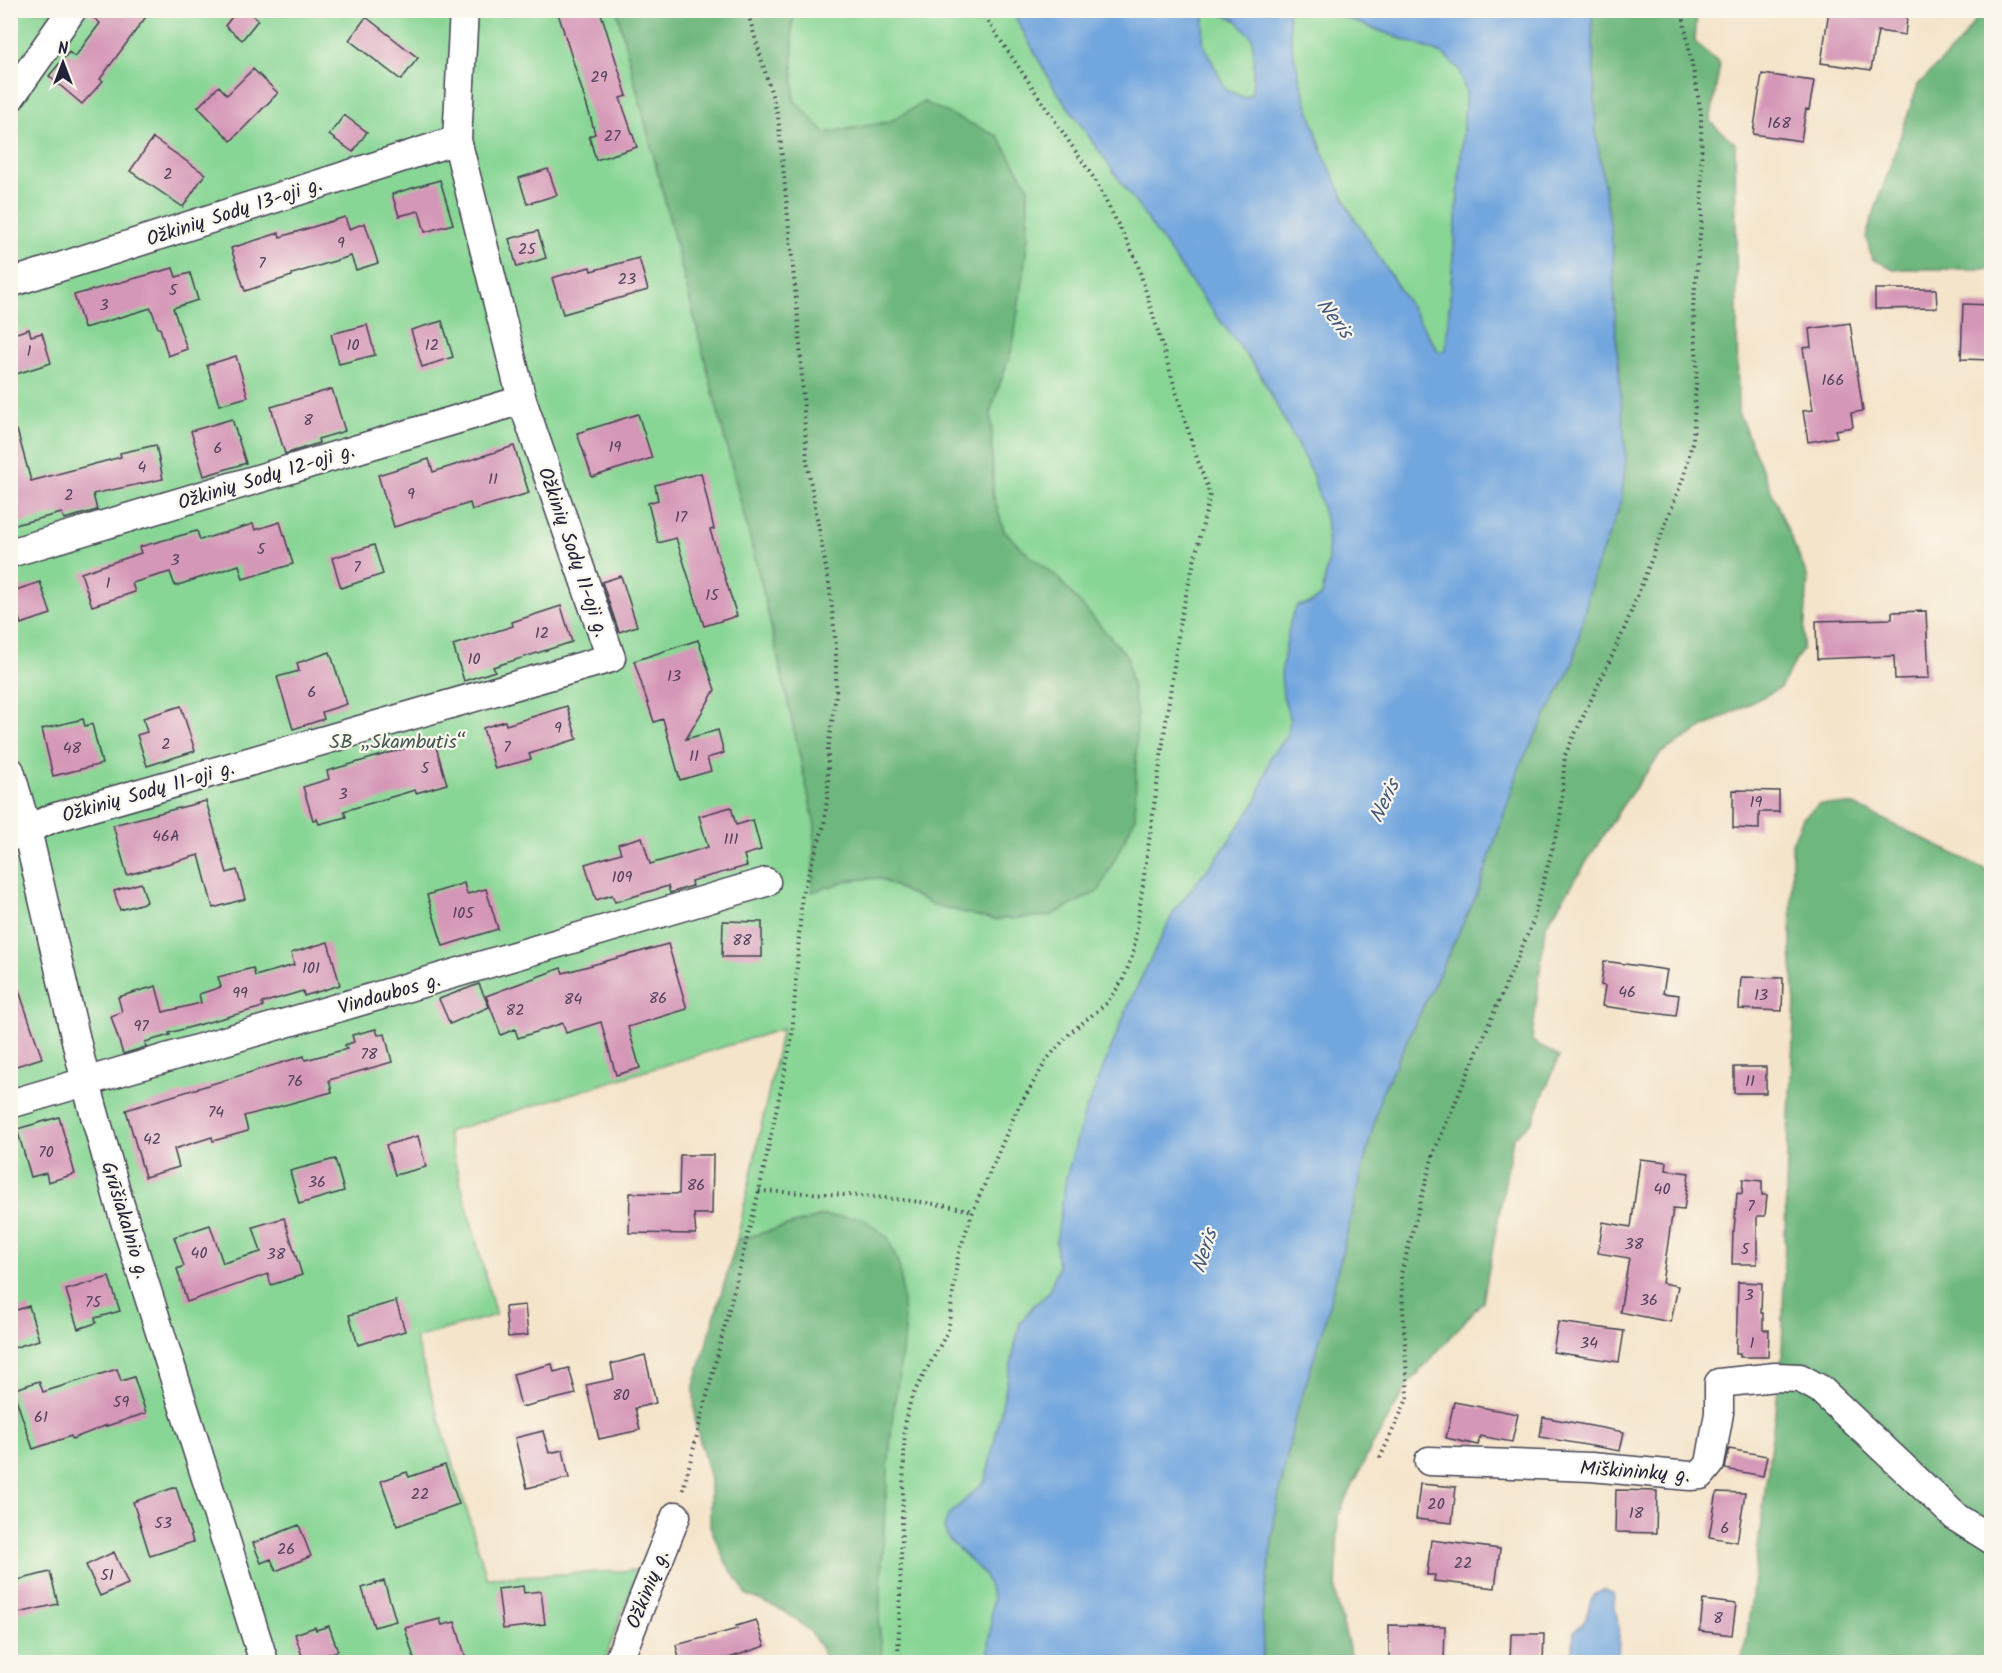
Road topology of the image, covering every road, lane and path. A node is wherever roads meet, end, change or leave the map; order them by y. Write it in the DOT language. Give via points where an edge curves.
graph roads {
  1 [pos="72,10"];
  2 [pos="464,10"];
  3 [pos="747,10"];
  4 [pos="980,10"];
  5 [pos="1684,10"];
  6 [pos="10,98"];
  7 [pos="457,140"];
  8 [pos="10,283"];
  9 [pos="522,400"];
  10 [pos="10,553"];
  11 [pos="10,771"];
  12 [pos="19,834"];
  13 [pos="766,882"];
  14 [pos="86,1083"];
  15 [pos="10,1104"];
  16 [pos="759,1191"];
  17 [pos="973,1210"];
  18 [pos="1380,1458"];
  19 [pos="1429,1461"];
  20 [pos="676,1516"];
  21 [pos="1992,1540"];
  22 [pos="264,1662"];
  23 [pos="618,1662"];
  24 [pos="897,1662"];
  1 -- 6 [label="street"];
  2 -- 7 [label="street, Ožkinių Sodų 11-oji g."];
  3 -- 16 [label="path" via="778,116 799,329 807,462 836,645 836,694 824,825 802,894 792,1037"];
  4 -- 17 [label="path" via="1095,180 1136,259 1210,495 1180,616 1133,954 1123,980 1107,1003 1070,1033 1048,1058 1017,1110"];
  5 -- 18 [label="path" via="1701,112 1702,215 1693,307 1697,364 1693,439 1684,476 1624,630 1565,755 1560,820 1532,924 1434,1152 1401,1274 1408,1397"];
  7 -- 8 [label="street, Ožkinių Sodų 13-oji g."];
  7 -- 9 [label="street, Ožkinių Sodų 11-oji g."];
  9 -- 10 [label="street, Ožkinių Sodų 12-oji g."];
  9 -- 12 [label="street, Ožkinių Sodų 11-oji g." via="611,658 53,818"];
  11 -- 12 [label="street, Grūšiakalnio g."];
  12 -- 14 [label="street, Grūšiakalnio g."];
  13 -- 14 [label="street, Vindaubos g."];
  14 -- 15 [label="street, Vindaubos g."];
  14 -- 22 [label="street, Grūšiakalnio g." via="119,1202"];
  16 -- 17 [label="path" via="889,1197"];
  16 -- 20 [label="path"];
  17 -- 24 [label="path" via="958,1255 948,1331 912,1396 905,1421"];
  19 -- 21 [label="street, Miškininkų g." via="1701,1475 1710,1464 1719,1413 1719,1383 1800,1378 1820,1389 1957,1518"];
  20 -- 23 [label="street, Ožkinių g."];
}
